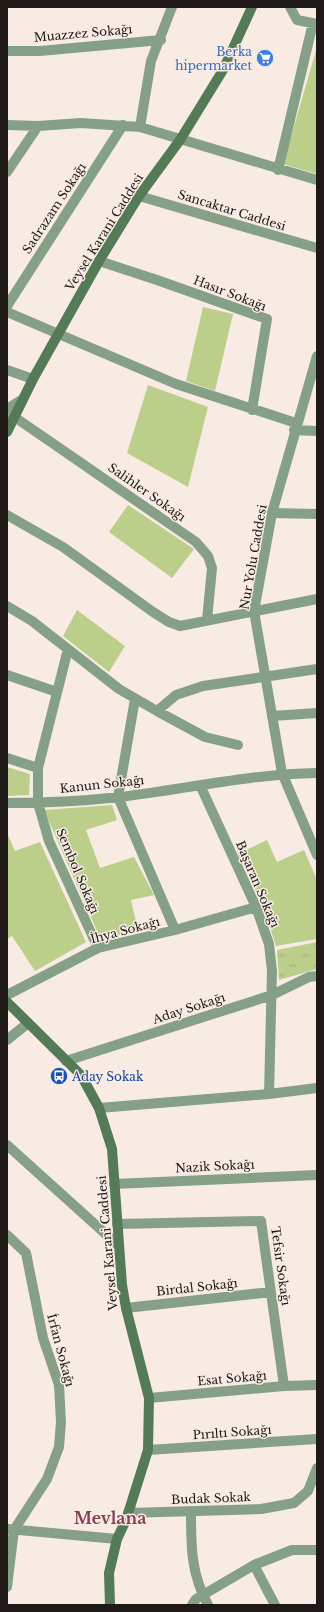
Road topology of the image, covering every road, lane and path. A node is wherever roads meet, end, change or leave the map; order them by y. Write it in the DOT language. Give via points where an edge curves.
graph roads {
  1 [pos="172,7"];
  2 [pos="252,7"];
  3 [pos="290,7"];
  4 [pos="315,24"];
  5 [pos="161,40"];
  6 [pos="7,51"];
  7 [pos="7,125"];
  8 [pos="123,125"];
  9 [pos="38,126"];
  10 [pos="140,126"];
  11 [pos="180,140"];
  12 [pos="278,170"];
  13 [pos="7,172"];
  14 [pos="317,180"];
  15 [pos="140,196"];
  16 [pos="317,248"];
  17 [pos="99,261"];
  18 [pos="7,306"];
  19 [pos="7,312"];
  20 [pos="58,334"];
  21 [pos="317,356"];
  22 [pos="7,370"];
  23 [pos="33,379"];
  24 [pos="252,410"];
  25 [pos="10,413"];
  26 [pos="295,427"];
  27 [pos="317,431"];
  28 [pos="7,432"];
  29 [pos="272,513"];
  30 [pos="317,514"];
  31 [pos="7,516"];
  32 [pos="317,599"];
  33 [pos="7,606"];
  34 [pos="254,611"];
  35 [pos="207,620"];
  36 [pos="68,649"];
  37 [pos="317,668"];
  38 [pos="7,675"];
  39 [pos="264,676"];
  40 [pos="57,692"];
  41 [pos="136,699"];
  42 [pos="157,711"];
  43 [pos="317,713"];
  44 [pos="272,716"];
  45 [pos="238,745"];
  46 [pos="7,758"];
  47 [pos="38,768"];
  48 [pos="282,773"];
  49 [pos="317,773"];
  50 [pos="200,786"];
  51 [pos="118,797"];
  52 [pos="7,803"];
  53 [pos="38,803"];
  54 [pos="317,853"];
  55 [pos="256,907"];
  56 [pos="175,930"];
  57 [pos="98,948"];
  58 [pos="317,976"];
  59 [pos="7,995"];
  60 [pos="272,996"];
  61 [pos="7,1002"];
  62 [pos="28,1023"];
  63 [pos="7,1040"];
  64 [pos="66,1061"];
  65 [pos="317,1088"];
  66 [pos="269,1094"];
  67 [pos="100,1108"];
  68 [pos="7,1145"];
  69 [pos="317,1175"];
  70 [pos="114,1184"];
  71 [pos="117,1224"];
  72 [pos="7,1235"];
  73 [pos="119,1246"];
  74 [pos="271,1292"];
  75 [pos="126,1308"];
  76 [pos="317,1385"];
  77 [pos="284,1386"];
  78 [pos="149,1398"];
  79 [pos="317,1439"];
  80 [pos="148,1450"];
  81 [pos="317,1468"];
  82 [pos="128,1513"];
  83 [pos="190,1513"];
  84 [pos="10,1529"];
  85 [pos="117,1539"];
  86 [pos="316,1552"];
  87 [pos="254,1565"];
  88 [pos="7,1587"];
  89 [pos="203,1595"];
  90 [pos="110,1605"];
  91 [pos="192,1605"];
  92 [pos="208,1605"];
  93 [pos="275,1605"];
  1 -- 5 [label="street"];
  2 -- 11 [label="main road, Veysel Karani Caddesi" via="223,70"];
  3 -- 4 [label="street" via="297,20"];
  4 -- 12 [label="street"];
  5 -- 6 [label="street, Muazzez Sokağı" via="40,52"];
  5 -- 10 [label="street" via="151,61"];
  7 -- 9 [label="street"];
  8 -- 9 [label="street" via="81,123"];
  8 -- 10 [label="street"];
  8 -- 18 [label="street, Sadrazam Sokağı"];
  9 -- 13 [label="street"];
  10 -- 11 [label="street"];
  11 -- 12 [label="street"];
  11 -- 15 [label="main road, Veysel Karani Caddesi"];
  12 -- 14 [label="street"];
  15 -- 16 [label="street, Sancaktar Caddesi"];
  15 -- 17 [label="main road, Veysel Karani Caddesi"];
  17 -- 20 [label="main road, Veysel Karani Caddesi"];
  17 -- 24 [label="street, Hasır Sokağı" via="267,319"];
  19 -- 20 [label="street"];
  20 -- 23 [label="main road, Veysel Karani Caddesi"];
  20 -- 24 [label="street" via="176,384"];
  21 -- 26 [label="street, Nur Yolu Caddesi"];
  22 -- 23 [label="street"];
  23 -- 25 [label="main road, Veysel Karani Caddesi" via="23,400"];
  24 -- 26 [label="street"];
  25 -- 28 [label="main road, Veysel Karani Caddesi"];
  25 -- 35 [label="street, Salihler Sokağı" via="196,542 208,556 212,568"];
  26 -- 27 [label="street"];
  26 -- 29 [label="street, Nur Yolu Caddesi"];
  29 -- 30 [label="street"];
  29 -- 34 [label="street, Nur Yolu Caddesi"];
  31 -- 35 [label="street" via="63,548 169,622 180,626"];
  32 -- 34 [label="street"];
  33 -- 36 [label="street" via="32,621"];
  34 -- 35 [label="street"];
  34 -- 39 [label="street, Nur Yolu Caddesi"];
  36 -- 40 [label="street, Sembol Sokağı"];
  36 -- 41 [label="street" via="119,689"];
  37 -- 39 [label="street"];
  38 -- 40 [label="street"];
  39 -- 42 [label="street" via="203,686 176,695"];
  39 -- 44 [label="street, Nur Yolu Caddesi"];
  40 -- 47 [label="street, Sembol Sokağı"];
  41 -- 42 [label="street"];
  41 -- 51 [label="street"];
  42 -- 45 [label="street" via="205,737"];
  43 -- 44 [label="street"];
  44 -- 48 [label="street, Nur Yolu Caddesi"];
  46 -- 47 [label="street"];
  47 -- 53 [label="street, Sembol Sokağı"];
  48 -- 49 [label="street, Kanun Sokağı"];
  48 -- 50 [label="street, Kanun Sokağı"];
  48 -- 54 [label="street, Nur Yolu Caddesi"];
  50 -- 51 [label="street, Kanun Sokağı"];
  50 -- 55 [label="street, Başaran Sokağı"];
  51 -- 53 [label="street, Kanun Sokağı"];
  51 -- 56 [label="street"];
  52 -- 53 [label="street, Kanun Sokağı"];
  53 -- 57 [label="street, Sembol Sokağı" via="49,841"];
  55 -- 56 [label="street, İhya Sokağı"];
  55 -- 60 [label="street, Başaran Sokağı" via="268,944"];
  56 -- 57 [label="street, İhya Sokağı"];
  57 -- 59 [label="street, İhya Sokağı"];
  58 -- 60 [label="street, Aday Sokağı" via="309,977"];
  60 -- 64 [label="street, Aday Sokağı"];
  60 -- 66 [label="street, Başaran Sokağı"];
  61 -- 62 [label="main road, Veysel Karani Caddesi"];
  62 -- 63 [label="street"];
  62 -- 64 [label="main road, Veysel Karani Caddesi"];
  64 -- 67 [label="main road, Veysel Karani Caddesi" via="81,1076"];
  65 -- 66 [label="street"];
  66 -- 67 [label="street"];
  67 -- 70 [label="main road, Veysel Karani Caddesi" via="112,1149"];
  68 -- 73 [label="street"];
  69 -- 70 [label="street, Nazik Sokağı"];
  70 -- 71 [label="main road, Veysel Karani Caddesi"];
  71 -- 73 [label="main road, Veysel Karani Caddesi"];
  71 -- 74 [label="street, Tefsir Sokağı" via="261,1221"];
  72 -- 84 [label="street, İrfan Sokağı" via="26,1253 43,1338 59,1385 61,1422 59,1447 47,1480"];
  73 -- 75 [label="main road, Veysel Karani Caddesi"];
  74 -- 75 [label="street, Birdal Sokağı"];
  74 -- 77 [label="street, Tefsir Sokağı"];
  75 -- 78 [label="main road, Veysel Karani Caddesi"];
  76 -- 77 [label="street, Esat Sokağı"];
  77 -- 78 [label="street, Esat Sokağı"];
  78 -- 80 [label="main road, Veysel Karani Caddesi"];
  79 -- 80 [label="street, Pırıltı Sokağı"];
  80 -- 82 [label="main road, Veysel Karani Caddesi"];
  81 -- 83 [label="street, Budak Sokak" via="308,1491 294,1503 261,1510"];
  82 -- 83 [label="street, Budak Sokak"];
  82 -- 85 [label="main road, Veysel Karani Caddesi"];
  83 -- 89 [label="street" via="191,1556"];
  84 -- 85 [label="street"];
  84 -- 88 [label="street, İrfan Sokağı"];
  85 -- 90 [label="main road, Veysel Karani Caddesi" via="109,1573"];
  86 -- 87 [label="street" via="292,1550"];
  87 -- 89 [label="street"];
  87 -- 93 [label="street"];
  89 -- 91 [label="street"];
  89 -- 92 [label="street"];
}
